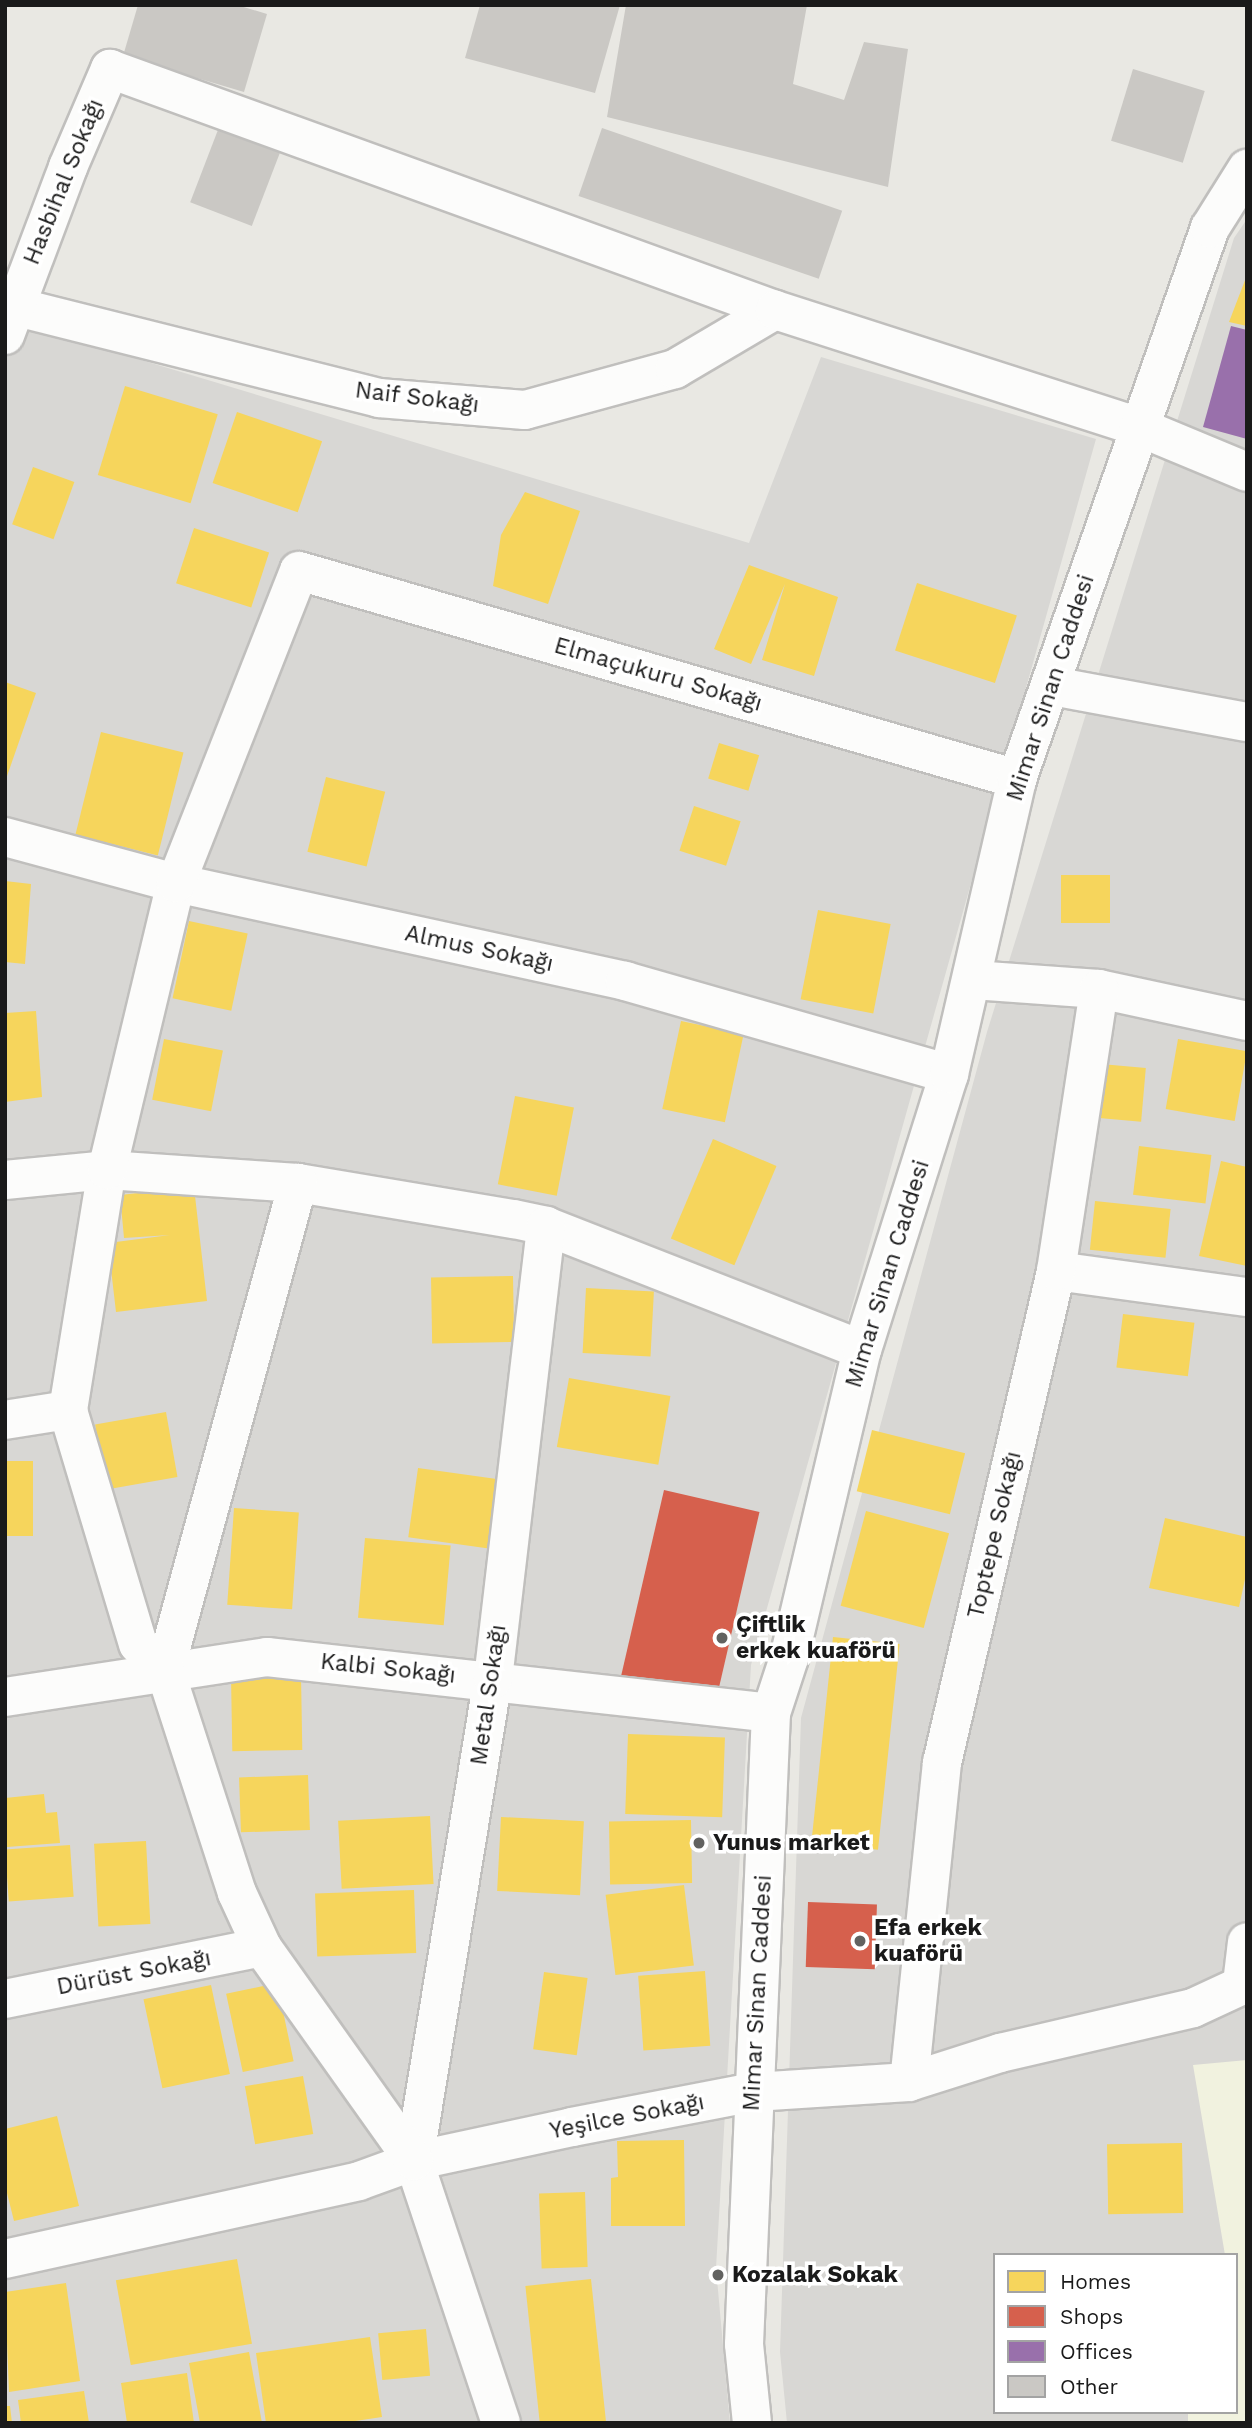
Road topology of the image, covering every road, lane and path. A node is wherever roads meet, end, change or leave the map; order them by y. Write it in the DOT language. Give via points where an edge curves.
graph roads {
  1 [pos="1247,169"];
  2 [pos="775,310"];
  3 [pos="9,315"];
  4 [pos="1139,427"];
  5 [pos="1247,472"];
  6 [pos="1052,686"];
  7 [pos="1247,722"];
  8 [pos="1017,779"];
  9 [pos="5,837"];
  10 [pos="176,883"];
  11 [pos="974,980"];
  12 [pos="1099,989"];
  13 [pos="1247,1021"];
  14 [pos="949,1074"];
  15 [pos="107,1170"];
  16 [pos="5,1180"];
  17 [pos="298,1182"];
  18 [pos="546,1226"];
  19 [pos="1056,1271"];
  20 [pos="1247,1297"];
  21 [pos="862,1350"];
  22 [pos="68,1410"];
  23 [pos="5,1420"];
  24 [pos="165,1670"];
  25 [pos="493,1679"];
  26 [pos="5,1697"];
  27 [pos="771,1713"];
  28 [pos="1247,1942"];
  29 [pos="262,1947"];
  30 [pos="1244,1983"];
  31 [pos="5,1999"];
  32 [pos="909,2082"];
  33 [pos="754,2092"];
  34 [pos="414,2161"];
  35 [pos="5,2259"];
  36 [pos="501,2423"];
  37 [pos="752,2423"];
  1 -- 4 [label="street, Mimar Sinan Caddesi" via="1210,228"];
  2 -- 3 [label="street, Naif Sokağı" via="675,369 525,410 379,398"];
  2 -- 3 [label="street, Hasbihal Sokağı" via="110,69"];
  2 -- 4 [label="street"];
  4 -- 5 [label="street"];
  4 -- 6 [label="street, Mimar Sinan Caddesi"];
  6 -- 7 [label="street"];
  6 -- 8 [label="street, Mimar Sinan Caddesi"];
  8 -- 10 [label="street, Elmaçukuru Sokağı" via="299,570"];
  8 -- 11 [label="street, Mimar Sinan Caddesi"];
  9 -- 10 [label="street, Almus Sokağı"];
  10 -- 14 [label="street, Almus Sokağı" via="625,981"];
  10 -- 15 [label="street"];
  11 -- 12 [label="street"];
  11 -- 14 [label="street, Mimar Sinan Caddesi"];
  12 -- 13 [label="street"];
  12 -- 19 [label="street, Toptepe Sokağı"];
  14 -- 21 [label="street, Mimar Sinan Caddesi"];
  15 -- 16 [label="street"];
  15 -- 17 [label="street"];
  15 -- 22 [label="street"];
  17 -- 18 [label="street"];
  17 -- 24 [label="street"];
  18 -- 21 [label="street"];
  18 -- 25 [label="street, Metal Sokağı"];
  19 -- 20 [label="street"];
  19 -- 32 [label="street, Toptepe Sokağı" via="942,1763"];
  21 -- 27 [label="street, Mimar Sinan Caddesi" via="789,1658"];
  22 -- 23 [label="street"];
  22 -- 24 [label="street" via="138,1644"];
  24 -- 25 [label="street, Kalbi Sokağı" via="267,1657"];
  24 -- 26 [label="street, Kalbi Sokağı"];
  24 -- 29 [label="street" via="237,1893"];
  25 -- 27 [label="street, Kalbi Sokağı"];
  25 -- 34 [label="street, Metal Sokağı"];
  27 -- 33 [label="street, Mimar Sinan Caddesi"];
  28 -- 30 [label="street"];
  29 -- 31 [label="street, Dürüst Sokağı"];
  29 -- 34 [label="street"];
  30 -- 32 [label="street, Yeşilce Sokağı" via="1193,2008 1000,2053"];
  32 -- 33 [label="street, Yeşilce Sokağı"];
  33 -- 34 [label="street, Yeşilce Sokağı"];
  33 -- 37 [label="street, Mimar Sinan Caddesi" via="744,2344"];
  34 -- 35 [label="street, Yeşilce Sokağı" via="359,2181"];
  34 -- 36 [label="street"];
}
